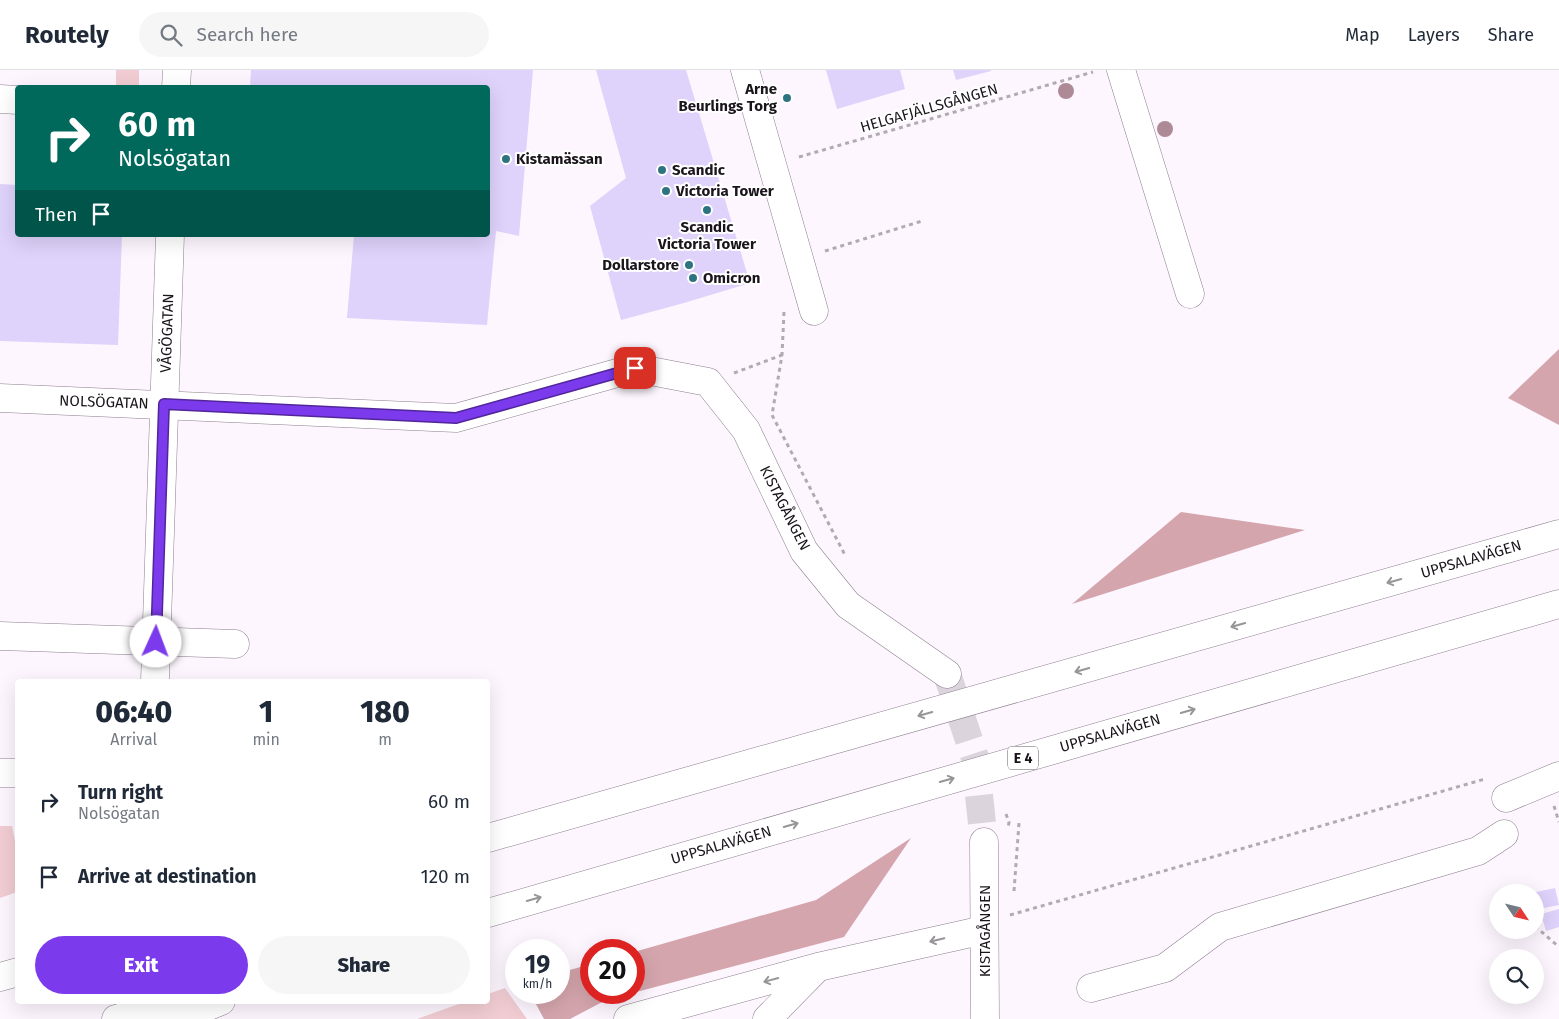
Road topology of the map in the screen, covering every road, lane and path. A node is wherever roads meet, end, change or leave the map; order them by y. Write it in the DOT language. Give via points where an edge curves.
graph roads {
  1 [pos="177,70"];
  2 [pos="745,70"];
  3 [pos="1101,70"];
  4 [pos="1122,70"];
  5 [pos="176,85"];
  6 [pos="0,99"];
  7 [pos="15,100"];
  8 [pos="791,159"];
  9 [pos="922,221"];
  10 [pos="170,237"];
  11 [pos="821,252"];
  12 [pos="1190,294"];
  13 [pos="814,311"];
  14 [pos="782,355"];
  15 [pos="708,382"];
  16 [pos="0,398"];
  17 [pos="164,404"];
  18 [pos="772,415"];
  19 [pos="1559,534"];
  20 [pos="849,564"];
  21 [pos="1559,604"];
  22 [pos="0,636"];
  23 [pos="156,642"];
  24 [pos="235,644"];
  25 [pos="947,674"];
  26 [pos="155,679"];
  27 [pos="0,773"];
  28 [pos="15,773"];
  29 [pos="1559,776"];
  30 [pos="1497,788"];
  31 [pos="1504,834"];
  32 [pos="490,837"];
  33 [pos="984,842"];
  34 [pos="490,912"];
  35 [pos="1007,916"];
  36 [pos="984,930"];
  37 [pos="1544,934"];
  38 [pos="1559,947"];
  39 [pos="818,967"];
  40 [pos="15,973"];
  41 [pos="0,977"];
  42 [pos="1091,988"];
  43 [pos="168,1004"];
  44 [pos="215,1004"];
  45 [pos="116,1019"];
  46 [pos="178,1019"];
  47 [pos="628,1019"];
  48 [pos="767,1019"];
  49 [pos="985,1019"];
  1 -- 5 [label="main road"];
  2 -- 13 [label="main road"];
  3 -- 8 [label="path, HELGAFJÄLLSGÅNGEN"];
  4 -- 12 [label="main road"];
  6 -- 7 [label="main road"];
  9 -- 11 [label="path"];
  10 -- 17 [label="main road, VÅGÖGATAN"];
  14 -- 15 [label="path"];
  15 -- 17 [label="main road, NOLSÖGATAN" via="635,368 456,418"];
  15 -- 25 [label="main road, KISTAGÅNGEN" via="746,430 804,550 848,605"];
  16 -- 17 [label="main road, NOLSÖGATAN"];
  17 -- 23 [label="main road, VÅGÖGATAN"];
  18 -- 20 [label="path"];
  19 -- 32 [label="main road, UPPSALAVÄGEN, one-way"];
  34 -- 21 [label="main road, UPPSALAVÄGEN / E 4, one-way"];
  22 -- 23 [label="main road"];
  23 -- 24 [label="main road"];
  23 -- 26 [label="main road, VÅGÖGATAN"];
  27 -- 28 [label="main road"];
  29 -- 30 [label="main road"];
  30 -- 35 [label="path"];
  31 -- 42 [label="main road" via="1478,850 1220,927 1166,968"];
  33 -- 36 [label="main road, KISTAGÅNGEN"];
  36 -- 39 [label="main road, one-way"];
  36 -- 49 [label="main road, KISTAGÅNGEN"];
  37 -- 38 [label="path"];
  39 -- 47 [label="main road, one-way"];
  39 -- 48 [label="main road"];
  40 -- 41 [label="main road"];
  43 -- 45 [label="main road"];
  44 -- 46 [label="main road"];
}
